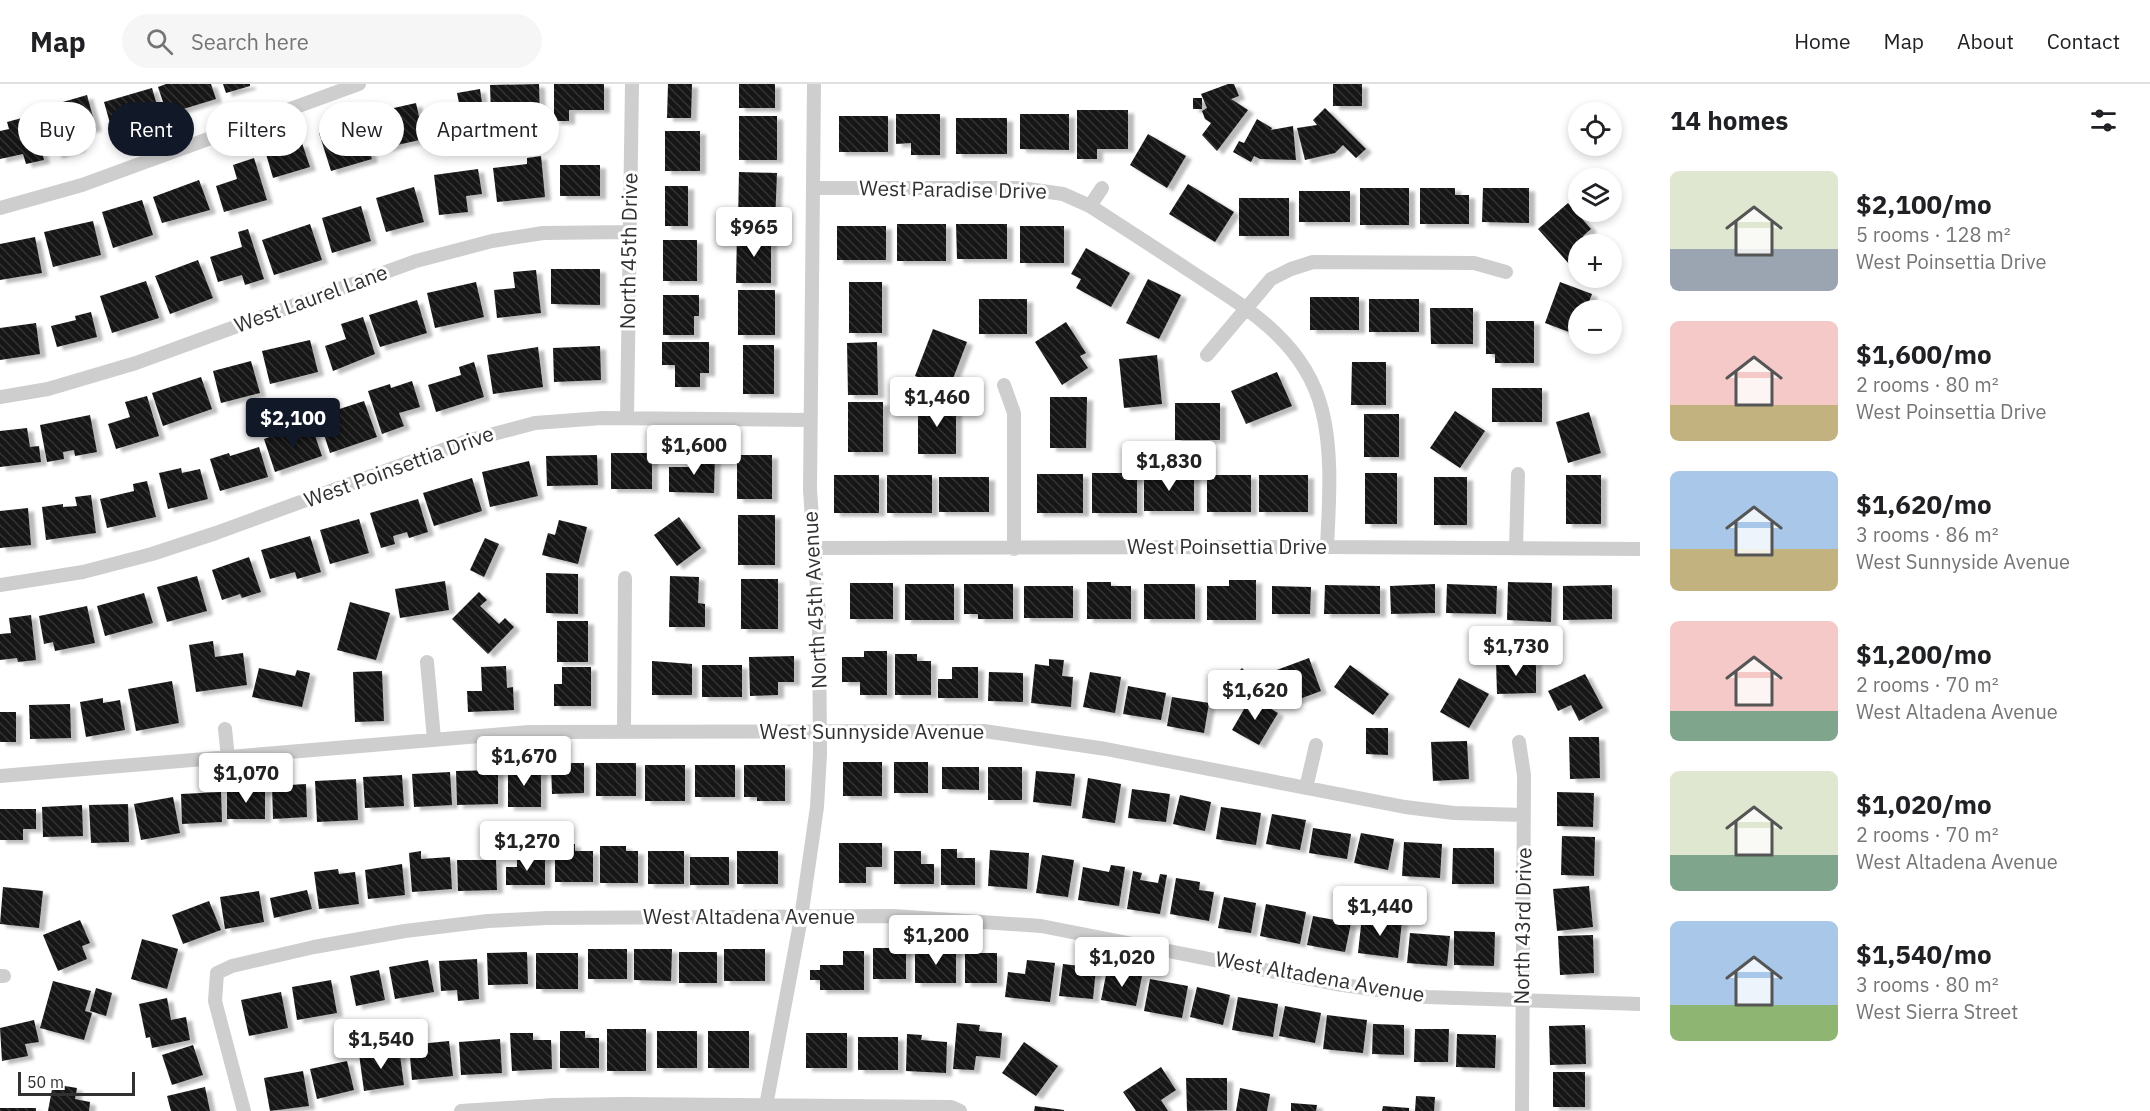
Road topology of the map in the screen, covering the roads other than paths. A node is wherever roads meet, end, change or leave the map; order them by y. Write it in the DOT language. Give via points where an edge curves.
graph roads {
  1 [pos="359,84"];
  2 [pos="632,84"];
  3 [pos="814,84"];
  4 [pos="813,188"];
  5 [pos="1102,188"];
  6 [pos="1090,206"];
  7 [pos="0,208"];
  8 [pos="628,232"];
  9 [pos="1506,272"];
  10 [pos="1246,308"];
  11 [pos="1207,355"];
  12 [pos="1004,385"];
  13 [pos="0,397"];
  14 [pos="627,418"];
  15 [pos="810,420"];
  16 [pos="1518,474"];
  17 [pos="1327,547"];
  18 [pos="814,548"];
  19 [pos="1516,548"];
  20 [pos="1014,549"];
  21 [pos="1640,549"];
  22 [pos="625,578"];
  23 [pos="0,585"];
  24 [pos="427,662"];
  25 [pos="225,729"];
  26 [pos="624,730"];
  27 [pos="820,732"];
  28 [pos="434,740"];
  29 [pos="1519,742"];
  30 [pos="1316,746"];
  31 [pos="228,758"];
  32 [pos="0,777"];
  33 [pos="1306,788"];
  34 [pos="1524,815"];
  35 [pos="801,918"];
  36 [pos="1522,1002"];
  37 [pos="1640,1004"];
  38 [pos="766,1108"];
  39 [pos="244,1111"];
  40 [pos="461,1111"];
  41 [pos="960,1111"];
  42 [pos="1522,1111"];
  1 -- 7 [label="street" via="82,185"];
  2 -- 8 [label="street, North 45th Drive"];
  3 -- 4 [label="street, North 45th Avenue"];
  4 -- 6 [label="street, West Paradise Drive" via="1021,188 1063,194"];
  4 -- 15 [label="street, North 45th Avenue"];
  5 -- 6 [label="street"];
  6 -- 10 [label="street, West Paradise Drive"];
  8 -- 13 [label="street, West Laurel Lane" via="543,233 451,251 136,363 48,389"];
  8 -- 14 [label="street, North 45th Drive"];
  9 -- 10 [label="street" via="1474,263 1313,262 1271,279"];
  10 -- 11 [label="street"];
  10 -- 17 [label="street, West Paradise Drive" via="1283,339 1300,360 1322,409 1327,440"];
  12 -- 20 [label="street" via="1014,413"];
  14 -- 15 [label="street, West Poinsettia Drive"];
  14 -- 23 [label="street, West Poinsettia Drive" via="553,421 503,430 163,550 83,572"];
  15 -- 18 [label="street, North 45th Avenue"];
  16 -- 19 [label="street"];
  17 -- 19 [label="street, West Poinsettia Drive"];
  17 -- 20 [label="street, West Poinsettia Drive"];
  18 -- 20 [label="street, West Poinsettia Drive"];
  18 -- 27 [label="street, North 45th Avenue"];
  19 -- 21 [label="street, West Poinsettia Drive"];
  22 -- 26 [label="street"];
  24 -- 28 [label="street"];
  25 -- 31 [label="street"];
  26 -- 27 [label="street, West Sunnyside Avenue"];
  26 -- 28 [label="street, West Sunnyside Avenue"];
  27 -- 33 [label="street, West Sunnyside Avenue" via="984,731 1106,749"];
  27 -- 35 [label="street, North 45th Avenue" via="817,807"];
  28 -- 31 [label="street, West Sunnyside Avenue"];
  29 -- 34 [label="street, North 43rd Drive"];
  30 -- 33 [label="street"];
  31 -- 32 [label="street, West Sunnyside Avenue"];
  33 -- 34 [label="street, West Sunnyside Avenue" via="1405,807"];
  34 -- 36 [label="street, North 43rd Drive"];
  35 -- 36 [label="street, West Altadena Avenue" via="904,916 1041,926 1374,991"];
  35 -- 38 [label="street, North 45th Avenue"];
  35 -- 39 [label="street, West Altadena Avenue" via="570,917 488,921 405,931 232,966 218,973 215,1001"];
  36 -- 37 [label="street, West Altadena Avenue"];
  36 -- 42 [label="street, North 43rd Drive"];
  38 -- 40 [label="street" via="554,1105"];
  38 -- 41 [label="street" via="951,1107"];
}
